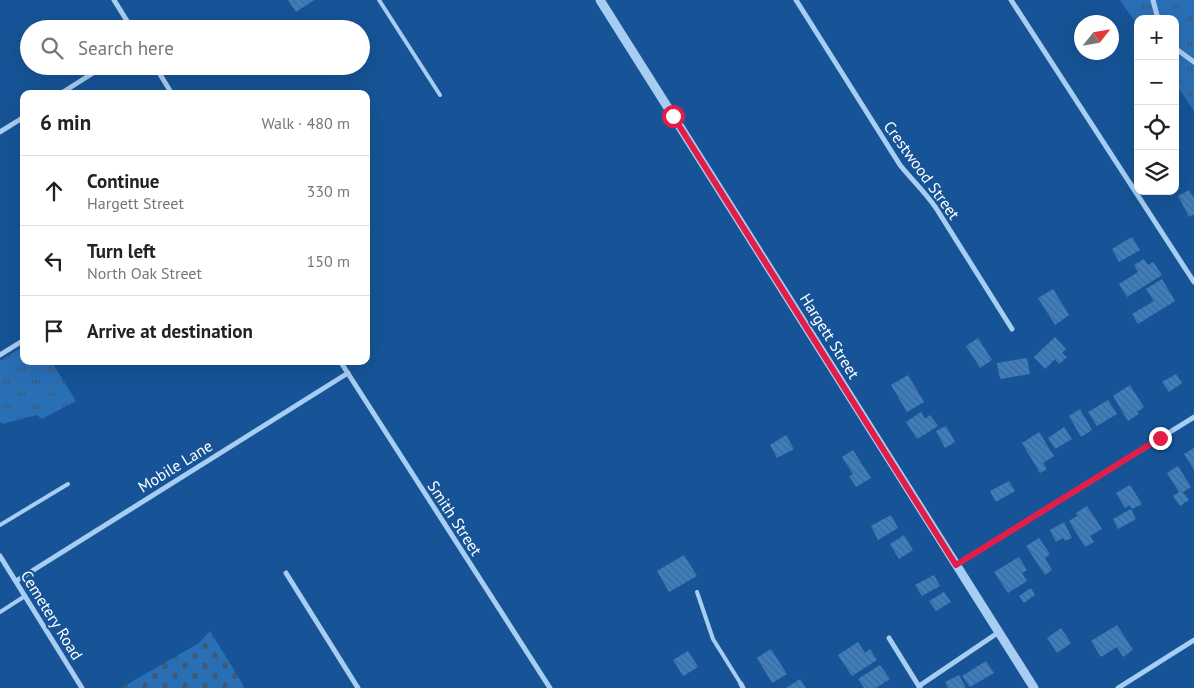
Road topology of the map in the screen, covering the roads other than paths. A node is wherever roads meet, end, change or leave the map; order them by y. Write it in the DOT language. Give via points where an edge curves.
graph roads {
  1 [pos="114,0"];
  2 [pos="379,0"];
  3 [pos="600,0"];
  4 [pos="796,0"];
  5 [pos="1011,0"];
  6 [pos="1153,0"];
  7 [pos="1157,15"];
  8 [pos="126,20"];
  9 [pos="1179,51"];
  10 [pos="1194,62"];
  11 [pos="90,75"];
  12 [pos="160,75"];
  13 [pos="66,90"];
  14 [pos="170,90"];
  15 [pos="440,95"];
  16 [pos="20,120"];
  17 [pos="0,132"];
  18 [pos="1194,282"];
  19 [pos="1012,329"];
  20 [pos="20,342"];
  21 [pos="0,355"];
  22 [pos="343,365"];
  23 [pos="348,373"];
  24 [pos="1194,417"];
  25 [pos="68,484"];
  26 [pos="0,525"];
  27 [pos="0,556"];
  28 [pos="956,565"];
  29 [pos="286,572"];
  30 [pos="16,581"];
  31 [pos="697,592"];
  32 [pos="25,596"];
  33 [pos="0,612"];
  34 [pos="999,632"];
  35 [pos="888,638"];
  36 [pos="1194,640"];
  37 [pos="742,686"];
  38 [pos="920,687"];
  39 [pos="82,688"];
  40 [pos="358,688"];
  41 [pos="550,688"];
  42 [pos="1034,688"];
  43 [pos="1118,688"];
  1 -- 8 [label="street"];
  2 -- 15 [label="lane"];
  3 -- 28 [label="street, Hargett Street"];
  4 -- 19 [label="street, Crestwood Street" via="900,165 936,208"];
  5 -- 18 [label="street"];
  6 -- 7 [label="street"];
  9 -- 10 [label="street"];
  11 -- 13 [label="street"];
  12 -- 14 [label="street"];
  16 -- 17 [label="street"];
  20 -- 21 [label="street"];
  22 -- 23 [label="street, Smith Street"];
  23 -- 30 [label="street, Mobile Lane"];
  23 -- 41 [label="street, Smith Street"];
  24 -- 28 [label="street"];
  25 -- 26 [label="lane"];
  27 -- 30 [label="street, Cemetery Road"];
  28 -- 34 [label="street, Hargett Street"];
  29 -- 40 [label="street"];
  30 -- 32 [label="street, Cemetery Road"];
  31 -- 37 [label="lane" via="713,639"];
  32 -- 33 [label="lane"];
  32 -- 39 [label="street, Cemetery Road"];
  34 -- 38 [label="street"];
  34 -- 42 [label="street, Hargett Street"];
  35 -- 38 [label="street"];
  36 -- 43 [label="street"];
}
